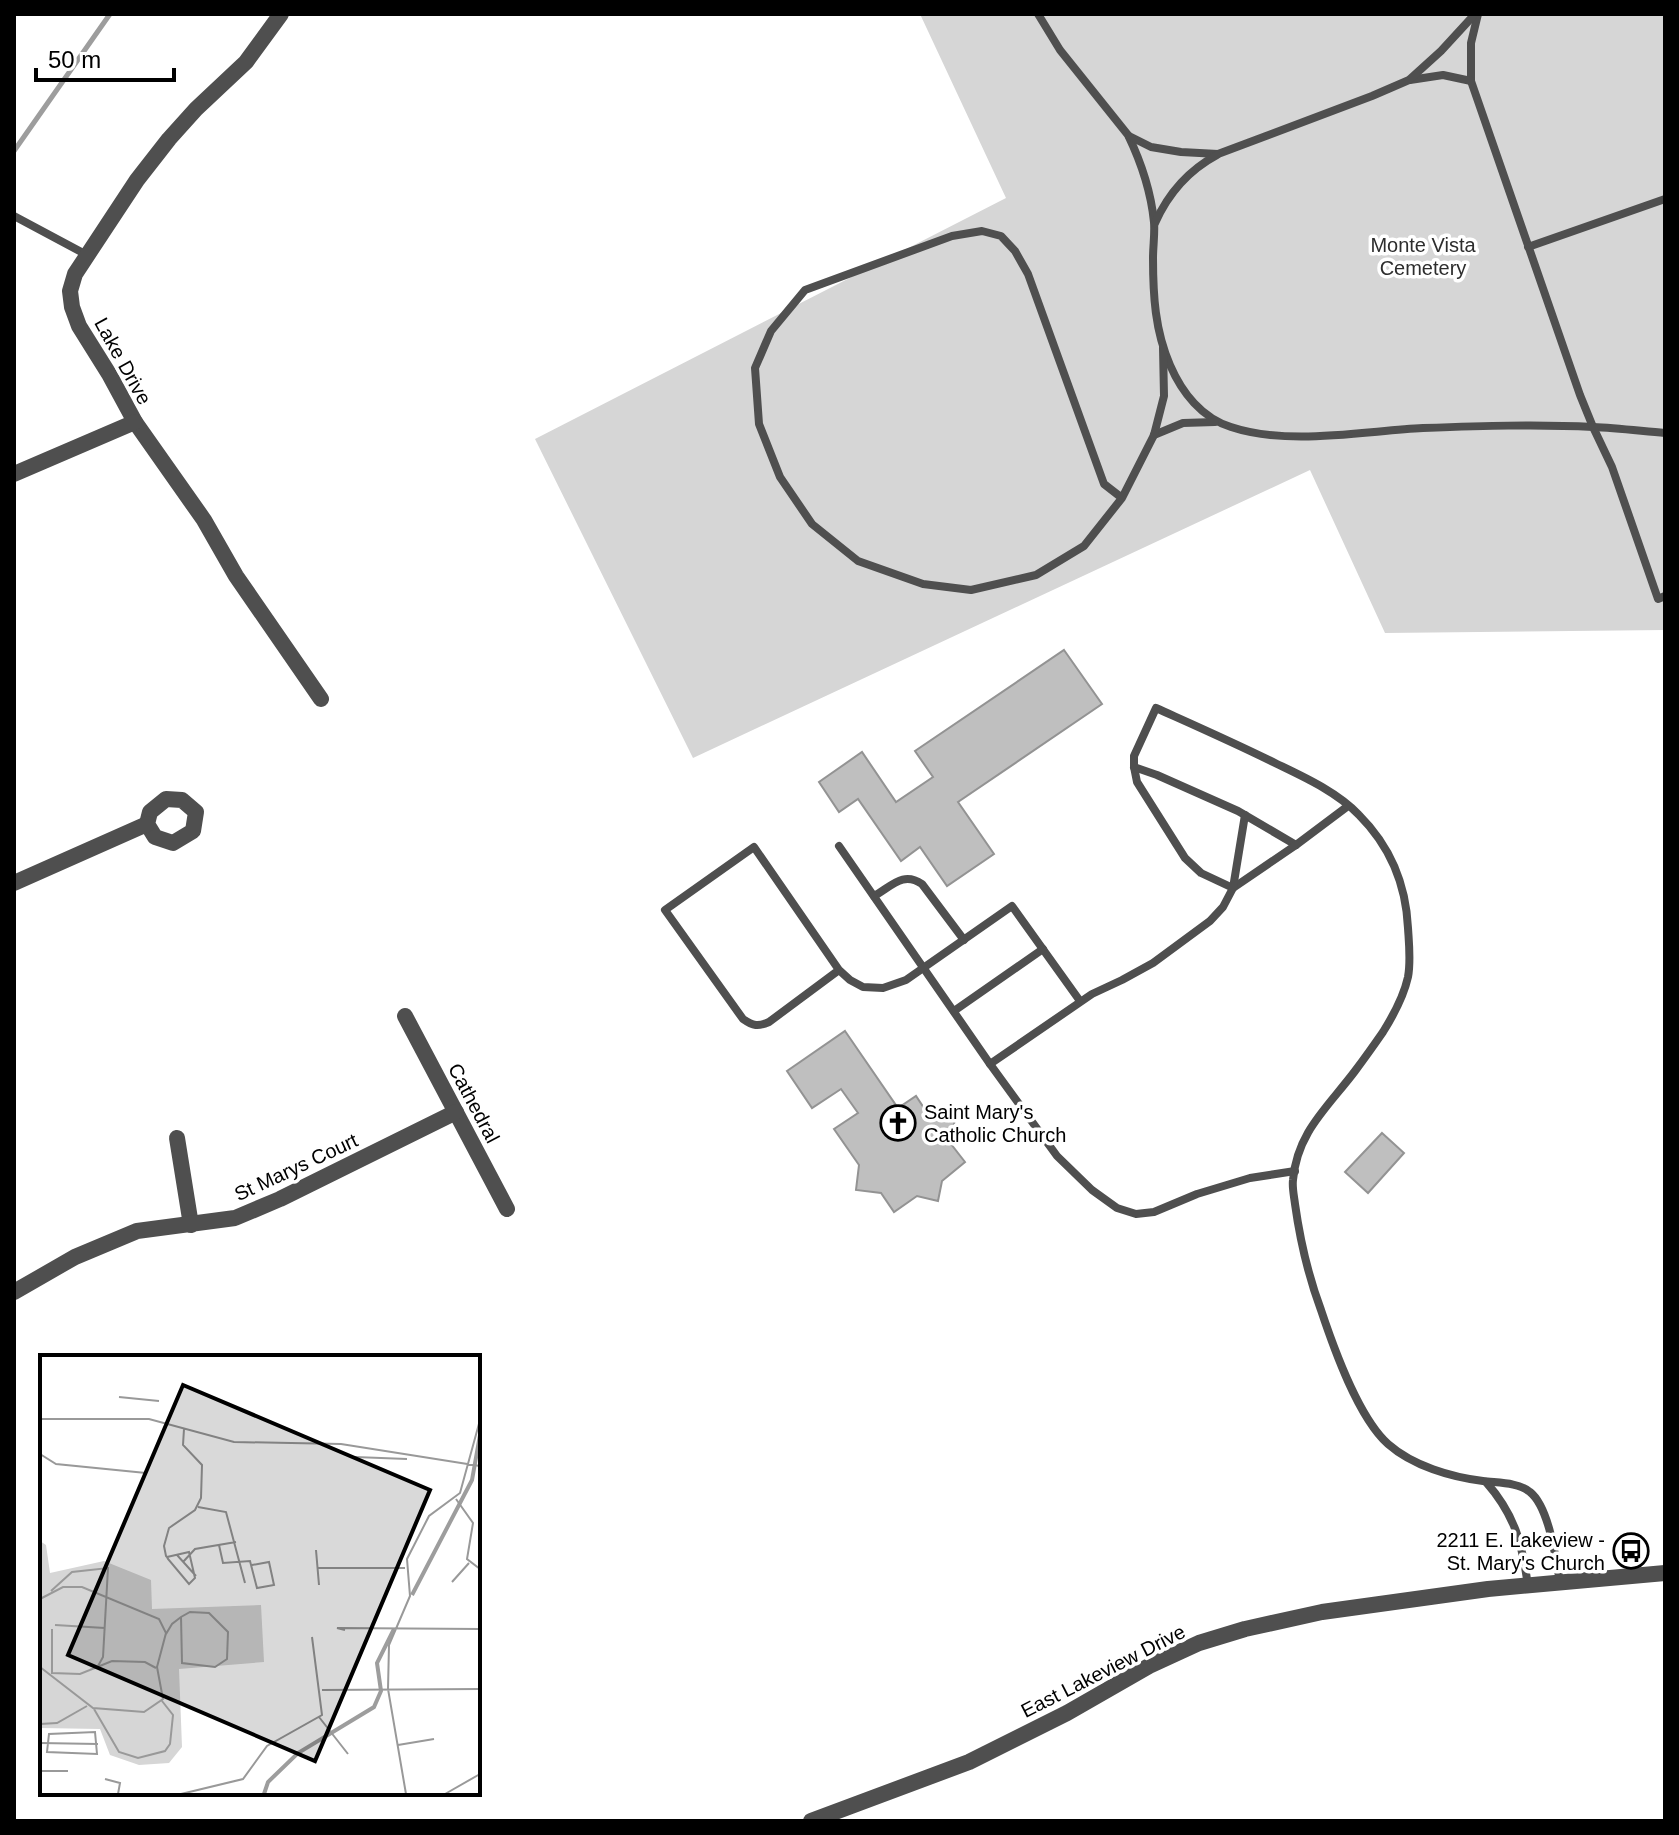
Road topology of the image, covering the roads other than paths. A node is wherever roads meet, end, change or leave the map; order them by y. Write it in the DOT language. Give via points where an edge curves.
graph roads {
  1 [pos="281,14"];
  2 [pos="1038,14"];
  3 [pos="1477,14"];
  4 [pos="1409,80"];
  5 [pos="1471,81"];
  6 [pos="1128,135"];
  7 [pos="1218,154"];
  8 [pos="1665,199"];
  9 [pos="14,216"];
  10 [pos="1154,226"];
  11 [pos="1528,247"];
  12 [pos="87,255"];
  13 [pos="1163,348"];
  14 [pos="135,422"];
  15 [pos="1216,422"];
  16 [pos="1593,427"];
  17 [pos="1665,433"];
  18 [pos="1154,435"];
  19 [pos="14,474"];
  20 [pos="1122,498"];
  21 [pos="1665,596"];
  22 [pos="321,699"];
  23 [pos="1134,767"];
  24 [pos="1348,806"];
  25 [pos="1245,815"];
  26 [pos="147,824"];
  27 [pos="1296,845"];
  28 [pos="839,846"];
  29 [pos="14,883"];
  30 [pos="1233,888"];
  31 [pos="874,896"];
  32 [pos="964,940"];
  33 [pos="1043,949"];
  34 [pos="924,968"];
  35 [pos="839,970"];
  36 [pos="1080,1001"];
  37 [pos="954,1011"];
  38 [pos="405,1016"];
  39 [pos="990,1064"];
  40 [pos="456,1112"];
  41 [pos="177,1138"];
  42 [pos="1295,1171"];
  43 [pos="507,1209"];
  44 [pos="191,1225"];
  45 [pos="14,1292"];
  46 [pos="1486,1482"];
  47 [pos="1665,1573"];
  48 [pos="1560,1582"];
  49 [pos="1528,1586"];
  50 [pos="811,1821"];
  1 -- 12 [label="street, Lake Drive" via="246,62 169,139"];
  2 -- 6 [label="lane"];
  3 -- 4 [label="lane"];
  3 -- 5 [label="lane"];
  4 -- 5 [label="lane" via="1443,75"];
  4 -- 7 [label="lane"];
  5 -- 11 [label="lane"];
  6 -- 7 [label="lane" via="1151,147"];
  6 -- 10 [label="lane" via="1143,171"];
  7 -- 10 [label="lane" via="1201,163 1175,190"];
  8 -- 11 [label="lane"];
  9 -- 12 [label="lane"];
  10 -- 13 [label="lane" via="1153,290"];
  11 -- 16 [label="lane"];
  12 -- 14 [label="street, Lake Drive" via="72,282 72,307"];
  13 -- 15 [label="lane" via="1184,390"];
  13 -- 18 [label="lane" via="1164,396"];
  14 -- 19 [label="street"];
  14 -- 22 [label="street, Lake Drive"];
  15 -- 16 [label="lane" via="1277,436 1475,426"];
  15 -- 18 [label="lane" via="1183,423"];
  16 -- 17 [label="lane"];
  16 -- 21 [label="lane" via="1658,599"];
  18 -- 20 [label="lane"];
  20 -- 20 [label="lane" via="1084,546 1036,575 971,590 923,584 858,561 812,524 780,477 759,424 755,368 771,331 805,290 952,236 982,231 1001,236 1028,274 1104,484"];
  23 -- 24 [label="lane" via="1156,708 1302,776"];
  23 -- 25 [label="lane"];
  23 -- 30 [label="lane" via="1137,782 1185,858 1201,873"];
  24 -- 27 [label="lane"];
  24 -- 42 [label="lane" via="1375,834 1405,895 1408,977 1384,1029 1319,1113 1300,1147"];
  25 -- 27 [label="lane"];
  25 -- 30 [label="lane"];
  26 -- 29 [label="street"];
  27 -- 30 [label="lane"];
  28 -- 31 [label="lane"];
  30 -- 36 [label="lane" via="1223,907 1188,938"];
  31 -- 32 [label="lane" via="903,879 916,880"];
  31 -- 34 [label="lane"];
  32 -- 33 [label="lane" via="1012,906"];
  32 -- 34 [label="lane"];
  33 -- 36 [label="lane"];
  33 -- 37 [label="lane"];
  34 -- 35 [label="lane" via="883,988 863,987"];
  34 -- 37 [label="lane"];
  35 -- 35 [label="lane" via="754,847 665,910 753,1026 769,1022"];
  36 -- 39 [label="lane"];
  37 -- 39 [label="lane"];
  38 -- 40 [label="street, Cathedral"];
  39 -- 42 [label="lane" via="1057,1156 1117,1208 1154,1212 1250,1178"];
  40 -- 43 [label="street, Cathedral"];
  40 -- 44 [label="street, St Marys Court" via="280,1199 235,1218"];
  41 -- 44 [label="street"];
  42 -- 46 [label="lane" via="1299,1231 1312,1285 1370,1421 1404,1455"];
  44 -- 45 [label="street, St Marys Court" via="137,1231 75,1257"];
  46 -- 48 [label="lane" via="1531,1492 1551,1536"];
  46 -- 49 [label="lane" via="1513,1522"];
  47 -- 48 [label="street, East Lakeview Drive"];
  48 -- 49 [label="street, East Lakeview Drive"];
  49 -- 50 [label="street, East Lakeview Drive" via="1322,1612 1199,1643 969,1762"];
}
